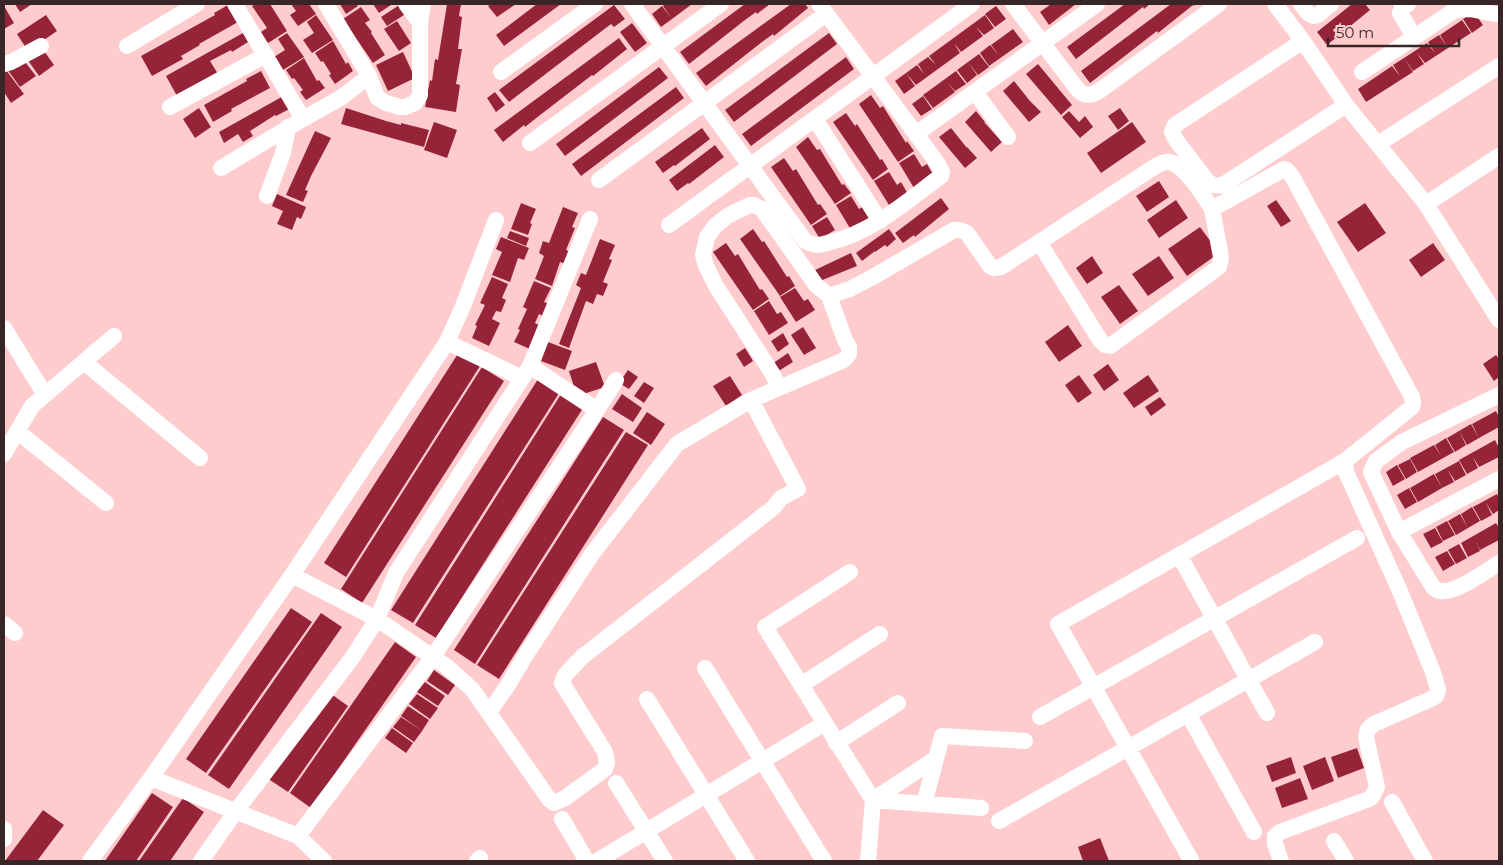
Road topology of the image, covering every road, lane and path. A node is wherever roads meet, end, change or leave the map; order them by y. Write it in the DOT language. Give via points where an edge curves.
graph roads {
  1 [pos="197,4"];
  2 [pos="235,4"];
  3 [pos="326,4"];
  4 [pos="406,4"];
  5 [pos="422,4"];
  6 [pos="595,4"];
  7 [pos="632,4"];
  8 [pos="722,4"];
  9 [pos="972,4"];
  10 [pos="1013,4"];
  11 [pos="1098,4"];
  12 [pos="1219,4"];
  13 [pos="1275,4"];
  14 [pos="1301,4"];
  15 [pos="1331,4"];
  16 [pos="1408,4"];
  17 [pos="1457,7"];
  18 [pos="823,9"];
  19 [pos="1499,14"];
  20 [pos="420,23"];
  21 [pos="1414,37"];
  22 [pos="1303,41"];
  23 [pos="1042,43"];
  24 [pos="41,46"];
  25 [pos="127,46"];
  26 [pos="663,46"];
  27 [pos="266,55"];
  28 [pos="4,64"];
  29 [pos="1499,66"];
  30 [pos="501,72"];
  31 [pos="1362,72"];
  32 [pos="369,76"];
  33 [pos="872,77"];
  34 [pos="975,92"];
  35 [pos="704,103"];
  36 [pos="1346,105"];
  37 [pos="170,107"];
  38 [pos="303,118"];
  39 [pos="815,119"];
  40 [pos="288,127"];
  41 [pos="916,134"];
  42 [pos="1008,137"];
  43 [pos="530,143"];
  44 [pos="1378,144"];
  45 [pos="1499,156"];
  46 [pos="750,166"];
  47 [pos="221,168"];
  48 [pos="599,180"];
  49 [pos="267,196"];
  50 [pos="1426,204"];
  51 [pos="1212,209"];
  52 [pos="590,219"];
  53 [pos="496,220"];
  54 [pos="880,221"];
  55 [pos="669,225"];
  56 [pos="1039,242"];
  57 [pos="829,296"];
  58 [pos="1499,320"];
  59 [pos="4,328"];
  60 [pos="114,336"];
  61 [pos="447,342"];
  62 [pos="84,362"];
  63 [pos="526,372"];
  64 [pos="616,380"];
  65 [pos="778,388"];
  66 [pos="1499,394"];
  67 [pos="45,395"];
  68 [pos="751,400"];
  69 [pos="597,410"];
  70 [pos="16,431"];
  71 [pos="4,454"];
  72 [pos="200,458"];
  73 [pos="1345,461"];
  74 [pos="1499,479"];
  75 [pos="106,503"];
  76 [pos="1400,532"];
  77 [pos="1357,538"];
  78 [pos="1179,555"];
  79 [pos="1499,563"];
  80 [pos="850,572"];
  81 [pos="292,575"];
  82 [pos="377,619"];
  83 [pos="1214,619"];
  84 [pos="880,634"];
  85 [pos="1315,642"];
  86 [pos="432,658"];
  87 [pos="705,668"];
  88 [pos="1249,680"];
  89 [pos="801,684"];
  90 [pos="1094,688"];
  91 [pos="647,699"];
  92 [pos="898,704"];
  93 [pos="489,712"];
  94 [pos="1267,713"];
  95 [pos="1188,714"];
  96 [pos="1040,718"];
  97 [pos="825,723"];
  98 [pos="1025,741"];
  99 [pos="836,743"];
  100 [pos="1128,748"];
  101 [pos="935,759"];
  102 [pos="762,761"];
  103 [pos="151,778"];
  104 [pos="616,783"];
  105 [pos="706,795"];
  106 [pos="873,800"];
  107 [pos="1392,802"];
  108 [pos="924,804"];
  109 [pos="981,808"];
  110 [pos="236,811"];
  111 [pos="562,820"];
  112 [pos="999,821"];
  113 [pos="4,829"];
  114 [pos="646,832"];
  115 [pos="1254,832"];
  116 [pos="298,836"];
  117 [pos="4,839"];
  118 [pos="1334,841"];
  119 [pos="1190,860"];
  120 [pos="90,861"];
  121 [pos="201,861"];
  122 [pos="324,861"];
  123 [pos="587,861"];
  124 [pos="597,861"];
  125 [pos="665,861"];
  126 [pos="747,861"];
  127 [pos="824,861"];
  128 [pos="868,861"];
  129 [pos="1281,861"];
  130 [pos="1346,861"];
  131 [pos="1425,861"];
  1 -- 25 [label="street"];
  2 -- 27 [label="street"];
  3 -- 32 [label="street"];
  4 -- 20 [label="street"];
  5 -- 20 [label="street"];
  6 -- 30 [label="street"];
  7 -- 26 [label="street"];
  8 -- 26 [label="street"];
  9 -- 33 [label="street"];
  10 -- 23 [label="street"];
  11 -- 23 [label="street"];
  12 -- 23 [label="street" via="1090,95 1078,90"];
  13 -- 22 [label="street"];
  14 -- 15 [label="street" via="1313,16"];
  16 -- 21 [label="street" via="1400,13"];
  17 -- 19 [label="street"];
  17 -- 21 [label="street"];
  18 -- 33 [label="street"];
  18 -- 35 [label="street"];
  20 -- 32 [label="street" via="420,95 415,103 400,107 386,103 377,97"];
  21 -- 31 [label="street"];
  22 -- 36 [label="street"];
  22 -- 36 [label="street" via="1175,126 1172,132 1176,140 1208,182 1214,186 1223,185"];
  23 -- 34 [label="street"];
  24 -- 28 [label="street"];
  26 -- 35 [label="street"];
  26 -- 43 [label="street"];
  27 -- 37 [label="street"];
  27 -- 38 [label="street"];
  29 -- 44 [label="street"];
  32 -- 38 [label="street" via="342,97"];
  33 -- 39 [label="street"];
  33 -- 41 [label="street"];
  34 -- 41 [label="street"];
  34 -- 42 [label="street"];
  35 -- 46 [label="street"];
  35 -- 48 [label="street"];
  36 -- 44 [label="street"];
  38 -- 40 [label="street"];
  39 -- 46 [label="street"];
  39 -- 54 [label="street"];
  40 -- 47 [label="street"];
  40 -- 49 [label="street" via="283,153"];
  41 -- 54 [label="street" via="938,164 941,176"];
  44 -- 50 [label="street"];
  45 -- 50 [label="street"];
  46 -- 54 [label="street" via="805,242 812,245 849,238"];
  46 -- 55 [label="street"];
  50 -- 58 [label="street"];
  51 -- 56 [label="street" via="1182,168 1166,162"];
  51 -- 56 [label="street" via="1221,257 1219,268 1110,346 1100,340"];
  51 -- 73 [label="street" via="1287,170 1407,387 1412,407"];
  52 -- 63 [label="street"];
  53 -- 61 [label="street"];
  56 -- 57 [label="street" via="1009,263 994,268 967,234 954,230 850,289"];
  57 -- 65 [label="street" via="849,354 844,360"];
  57 -- 65 [label="street" via="816,284 758,207 750,205 729,215 707,237 703,255 706,266"];
  59 -- 67 [label="street"];
  60 -- 62 [label="street"];
  61 -- 63 [label="street"];
  61 -- 81 [label="street"];
  62 -- 67 [label="street"];
  62 -- 72 [label="street"];
  63 -- 69 [label="street"];
  63 -- 82 [label="street" via="396,573"];
  64 -- 69 [label="street"];
  65 -- 68 [label="street"];
  66 -- 76 [label="street" via="1402,442 1376,461 1371,472"];
  67 -- 70 [label="street" via="32,406"];
  68 -- 93 [label="street" via="677,444 592,554"];
  68 -- 93 [label="street" via="798,489 781,498 773,508 582,657 565,675 562,683 606,752 604,769 554,803"];
  69 -- 86 [label="street"];
  70 -- 71 [label="street"];
  70 -- 75 [label="street"];
  73 -- 78 [label="street"];
  73 -- 129 [label="street" via="1346,472 1399,589 1438,690 1431,699 1368,729 1366,738 1376,791 1369,799 1280,832 1275,836 1275,844"];
  74 -- 76 [label="street"];
  76 -- 79 [label="street" via="1433,587 1444,592"];
  77 -- 83 [label="street"];
  78 -- 83 [label="street"];
  78 -- 90 [label="street" via="1058,624"];
  80 -- 89 [label="street" via="765,627"];
  81 -- 82 [label="street"];
  81 -- 103 [label="street"];
  82 -- 86 [label="street"];
  82 -- 110 [label="street" via="352,658"];
  83 -- 88 [label="street"];
  83 -- 90 [label="street"];
  84 -- 89 [label="street"];
  85 -- 88 [label="street"];
  86 -- 93 [label="street" via="472,689"];
  86 -- 116 [label="street"];
  87 -- 102 [label="street"];
  88 -- 94 [label="street"];
  88 -- 95 [label="street"];
  89 -- 97 [label="street"];
  90 -- 96 [label="street"];
  90 -- 100 [label="street"];
  91 -- 105 [label="street"];
  92 -- 99 [label="street"];
  95 -- 100 [label="street"];
  95 -- 115 [label="street"];
  97 -- 99 [label="street"];
  97 -- 102 [label="street"];
  98 -- 101 [label="street" via="942,736"];
  99 -- 106 [label="street"];
  100 -- 112 [label="street"];
  100 -- 119 [label="street"];
  101 -- 106 [label="street"];
  101 -- 108 [label="street"];
  102 -- 105 [label="street"];
  102 -- 127 [label="street"];
  103 -- 110 [label="street"];
  103 -- 120 [label="street"];
  104 -- 114 [label="street"];
  105 -- 114 [label="street"];
  105 -- 126 [label="street"];
  106 -- 108 [label="street"];
  106 -- 128 [label="street"];
  107 -- 131 [label="street"];
  108 -- 109 [label="street"];
  110 -- 116 [label="street"];
  110 -- 121 [label="street"];
  111 -- 123 [label="street"];
  113 -- 117 [label="street"];
  114 -- 124 [label="street"];
  114 -- 125 [label="street"];
  116 -- 122 [label="street"];
  118 -- 130 [label="street"];
}
